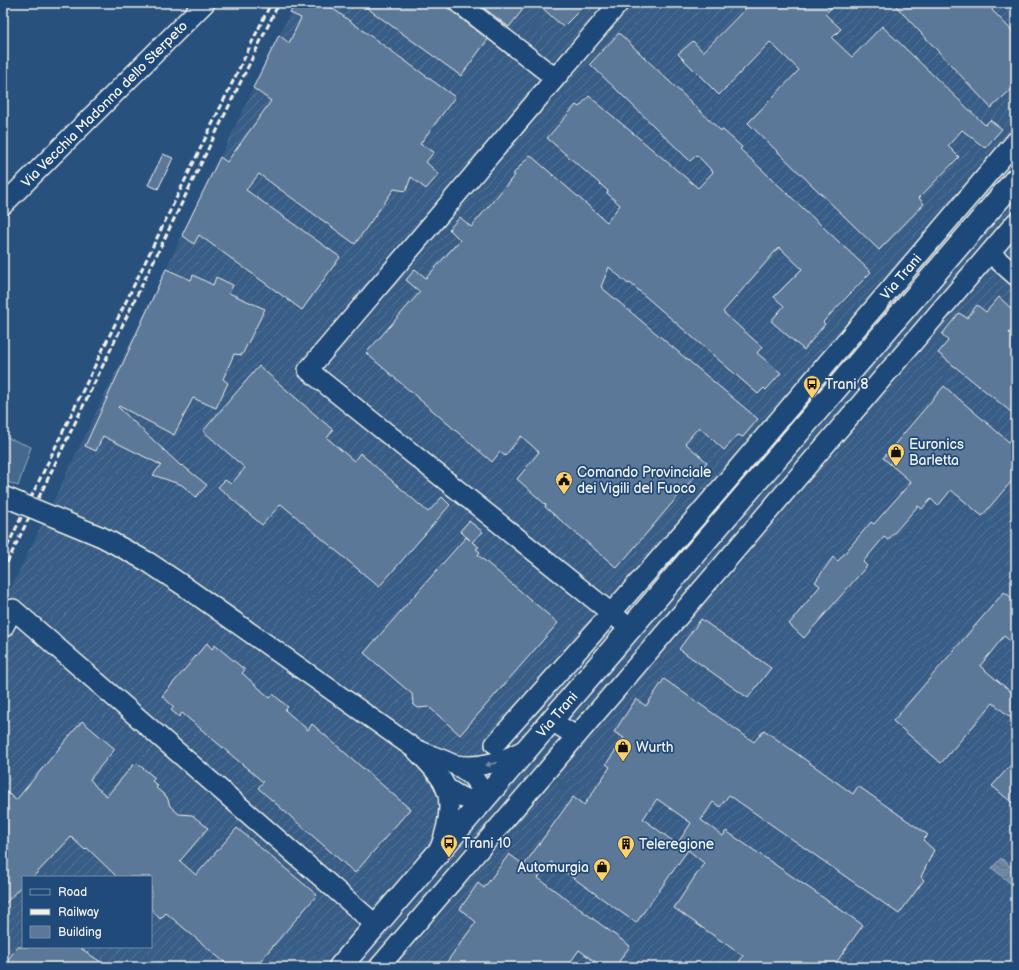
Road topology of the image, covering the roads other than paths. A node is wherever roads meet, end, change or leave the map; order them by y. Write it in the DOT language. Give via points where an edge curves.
graph roads {
  1 [pos="205,3"];
  2 [pos="459,3"];
  3 [pos="619,3"];
  4 [pos="556,78"];
  5 [pos="1016,141"];
  6 [pos="1016,179"];
  7 [pos="3,205"];
  8 [pos="1016,222"];
  9 [pos="990,253"];
  10 [pos="1016,276"];
  11 [pos="786,412"];
  12 [pos="806,425"];
  13 [pos="774,462"];
  14 [pos="797,478"];
  15 [pos="3,496"];
  16 [pos="610,613"];
  17 [pos="3,628"];
  18 [pos="630,629"];
  19 [pos="550,720"];
  20 [pos="576,736"];
  21 [pos="495,744"];
  22 [pos="527,748"];
  23 [pos="415,749"];
  24 [pos="450,764"];
  25 [pos="445,787"];
  26 [pos="483,800"];
  27 [pos="439,853"];
  28 [pos="402,896"];
  29 [pos="426,912"];
  30 [pos="376,925"];
  31 [pos="340,967"];
  32 [pos="379,967"];
  1 -- 7 [label="street, Via Vecchia Madonna dello Sterpeto"];
  2 -- 4 [label="street"];
  3 -- 4 [label="street"];
  4 -- 16 [label="street" via="308,370"];
  5 -- 11 [label="street, Via Trani"];
  6 -- 12 [label="main road, Via Trani"];
  8 -- 9 [label="street"];
  9 -- 10 [label="street"];
  9 -- 14 [label="street"];
  11 -- 12 [label="street"];
  11 -- 16 [label="street, Via Trani"];
  12 -- 13 [label="main road, Via Trani"];
  13 -- 14 [label="street"];
  13 -- 18 [label="main road, Via Trani"];
  14 -- 20 [label="street"];
  15 -- 23 [label="street, bridge" via="102,537 148,562"];
  16 -- 18 [label="street"];
  16 -- 21 [label="street, Via Trani"];
  17 -- 30 [label="street" via="12,609"];
  18 -- 19 [label="main road, Via Trani"];
  19 -- 20 [label="street"];
  19 -- 22 [label="main road, Via Trani"];
  20 -- 29 [label="street"];
  22 -- 24 [label="street, one-way" via="500,762 488,765"];
  22 -- 26 [label="main road, Via Trani"];
  23 -- 24 [label="street"];
  23 -- 25 [label="street"];
  24 -- 26 [label="street" via="474,777 481,788"];
  25 -- 26 [label="street" via="464,799"];
  25 -- 27 [label="street" via="448,816"];
  26 -- 27 [label="main road, Via Trani"];
  27 -- 28 [label="main road, Via Trani"];
  28 -- 29 [label="street"];
  28 -- 30 [label="main road, Via Trani"];
  29 -- 32 [label="street"];
  30 -- 31 [label="main road, Via Trani"];
}
